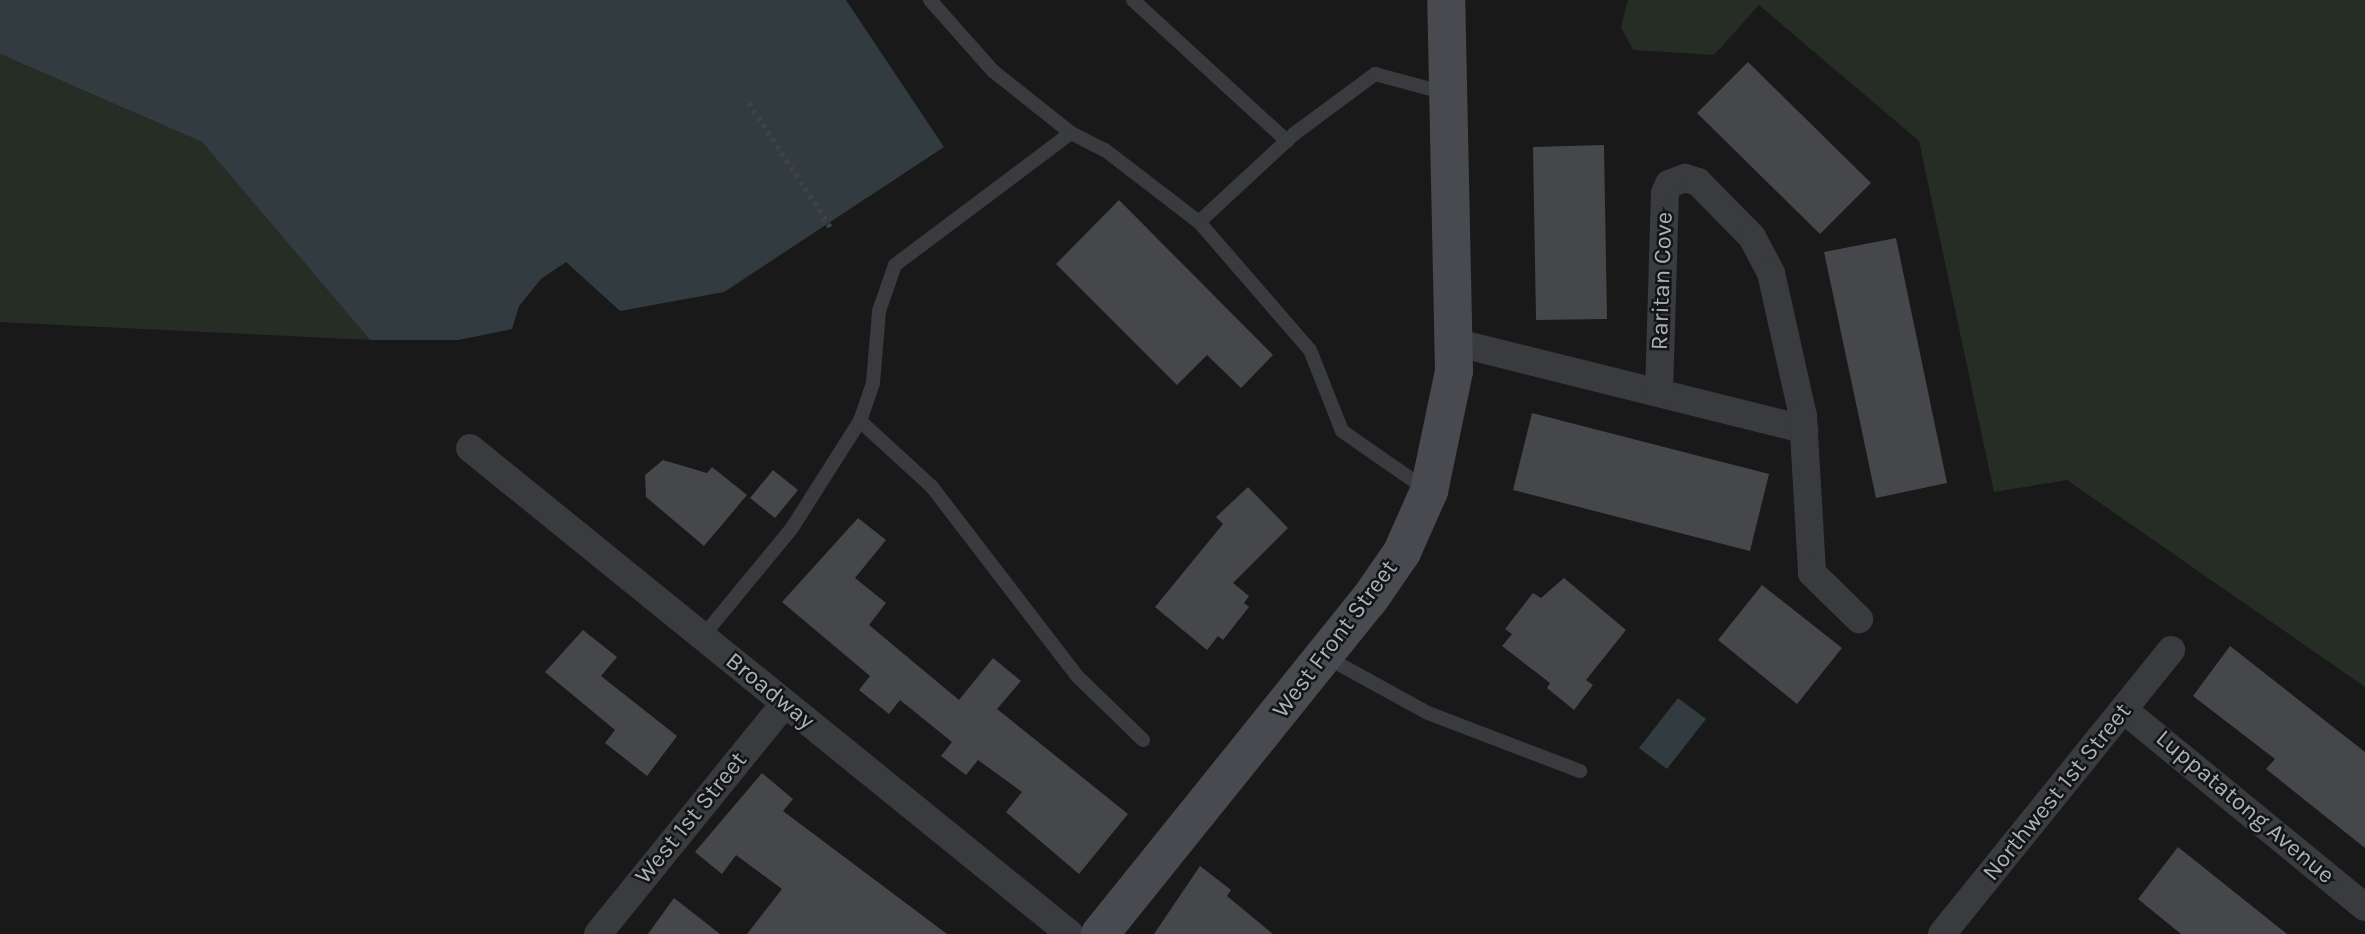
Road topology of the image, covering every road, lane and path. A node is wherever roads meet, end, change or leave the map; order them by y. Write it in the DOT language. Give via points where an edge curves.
graph roads {
  1 [pos="930,0"];
  2 [pos="1133,0"];
  3 [pos="1446,0"];
  4 [pos="1447,94"];
  5 [pos="749,103"];
  6 [pos="1071,133"];
  7 [pos="1287,141"];
  8 [pos="1199,222"];
  9 [pos="831,228"];
  10 [pos="1454,342"];
  11 [pos="1658,393"];
  12 [pos="860,421"];
  13 [pos="1804,429"];
  14 [pos="470,448"];
  15 [pos="1429,491"];
  16 [pos="1859,619"];
  17 [pos="703,636"];
  18 [pos="2171,650"];
  19 [pos="1325,656"];
  20 [pos="785,703"];
  21 [pos="2124,710"];
  22 [pos="1143,740"];
  23 [pos="1580,771"];
  24 [pos="2365,907"];
  25 [pos="598,934"];
  26 [pos="1069,934"];
  27 [pos="1101,934"];
  28 [pos="1942,934"];
  1 -- 6 [label="lane" via="993,71"];
  2 -- 7 [label="lane"];
  3 -- 4 [label="main road, West Front Street"];
  4 -- 7 [label="lane" via="1375,74"];
  4 -- 10 [label="main road, West Front Street"];
  5 -- 9 [label="path"];
  6 -- 8 [label="lane" via="1105,150"];
  6 -- 12 [label="lane" via="895,265 879,311 873,383"];
  7 -- 8 [label="lane"];
  8 -- 15 [label="lane" via="1310,350 1342,431"];
  10 -- 11 [label="street"];
  10 -- 15 [label="main road, West Front Street" via="1446,429"];
  11 -- 13 [label="street"];
  11 -- 13 [label="street, Raritan Cove" via="1665,193 1669,184 1685,178 1698,182 1763,256 1777,290"];
  12 -- 17 [label="lane" via="792,528"];
  12 -- 22 [label="lane" via="932,487 1077,676"];
  13 -- 16 [label="street, Raritan Cove" via="1812,573"];
  14 -- 17 [label="street, Broadway"];
  15 -- 19 [label="main road, West Front Street" via="1402,552"];
  17 -- 20 [label="street, Broadway"];
  18 -- 21 [label="street, Northwest 1st Street"];
  19 -- 23 [label="lane" via="1428,713"];
  19 -- 27 [label="main road, West Front Street"];
  20 -- 25 [label="street, West 1st Street"];
  20 -- 26 [label="street, Broadway"];
  21 -- 24 [label="street, Luppatatong Avenue"];
  21 -- 28 [label="street, Northwest 1st Street"];
}
